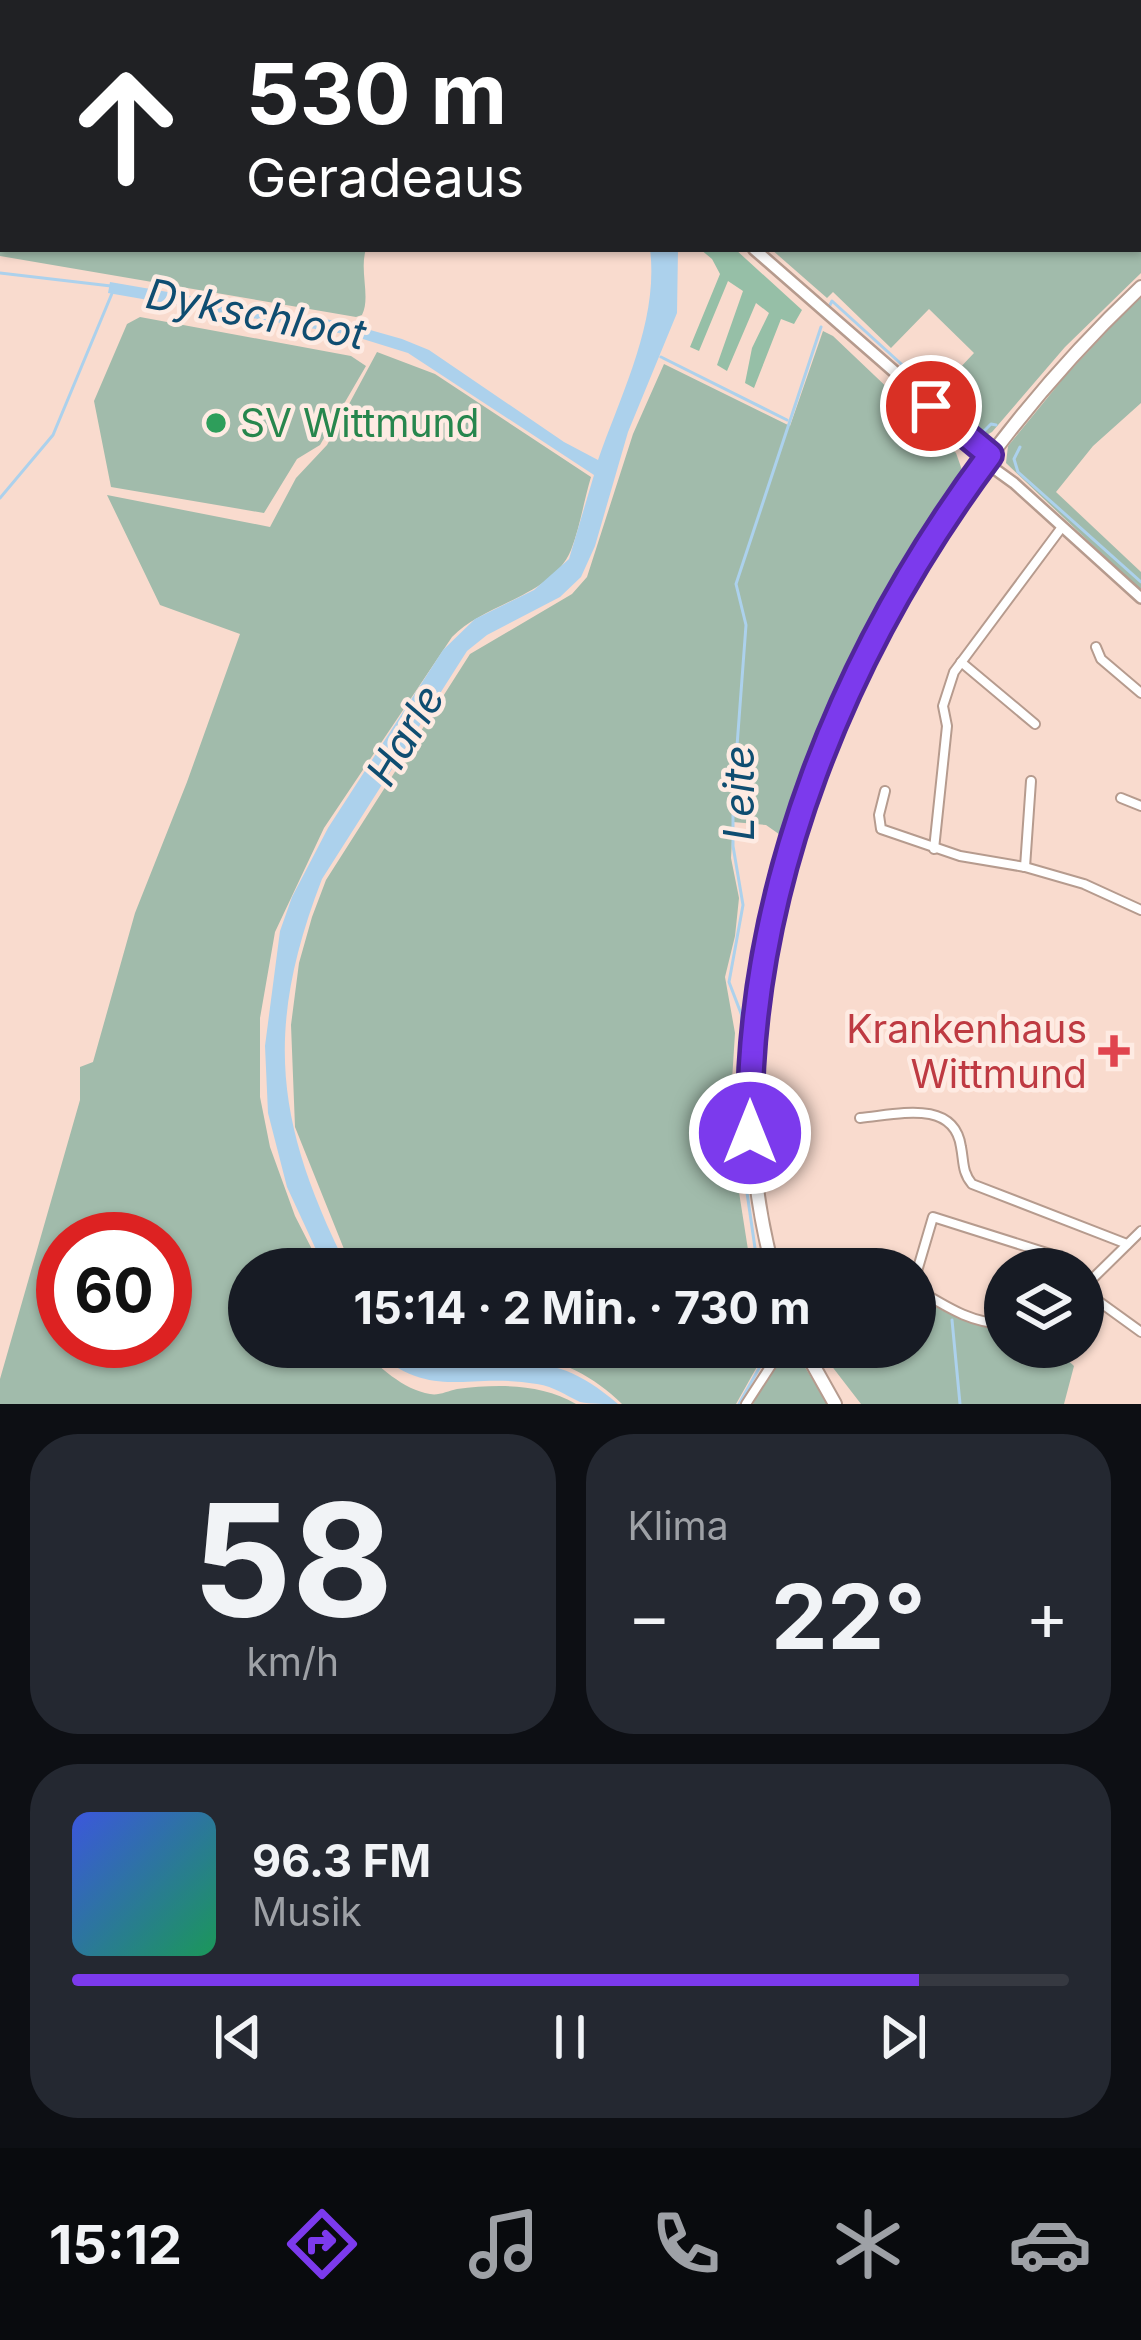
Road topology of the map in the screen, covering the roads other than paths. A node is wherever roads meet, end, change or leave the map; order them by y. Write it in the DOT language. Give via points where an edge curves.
graph roads {
  1 [pos="757,252"];
  2 [pos="1141,287"];
  3 [pos="988,458"];
  4 [pos="1062,527"];
  5 [pos="1141,598"];
  6 [pos="1096,647"];
  7 [pos="961,662"];
  8 [pos="1141,693"];
  9 [pos="1035,724"];
  10 [pos="1031,781"];
  11 [pos="885,791"];
  12 [pos="1120,798"];
  13 [pos="1141,806"];
  14 [pos="934,849"];
  15 [pos="1024,867"];
  16 [pos="1141,910"];
  17 [pos="860,1118"];
  18 [pos="1141,1231"];
  19 [pos="1127,1244"];
  20 [pos="768,1248"];
  21 [pos="924,1248"];
  22 [pos="1031,1248"];
  23 [pos="1104,1268"];
  24 [pos="936,1301"];
  25 [pos="1104,1305"];
  26 [pos="984,1322"];
  27 [pos="1141,1332"];
  28 [pos="769,1368"];
  29 [pos="815,1368"];
  30 [pos="746,1404"];
  31 [pos="835,1404"];
  1 -- 3 [label="main road"];
  2 -- 3 [label="main road"];
  3 -- 4 [label="street"];
  3 -- 20 [label="main road" via="860,665 790,850 759,982 750,1064 750,1133"];
  4 -- 5 [label="street"];
  4 -- 7 [label="street"];
  6 -- 8 [label="street"];
  7 -- 9 [label="street"];
  7 -- 14 [label="street" via="943,706"];
  10 -- 15 [label="street"];
  11 -- 14 [label="street" via="880,829"];
  12 -- 13 [label="street"];
  14 -- 15 [label="street"];
  15 -- 16 [label="street"];
  17 -- 19 [label="street" via="939,1115 957,1132 973,1184"];
  18 -- 19 [label="street"];
  19 -- 23 [label="street"];
  21 -- 22 [label="street" via="933,1217"];
  24 -- 26 [label="street"];
  25 -- 27 [label="street"];
  28 -- 30 [label="street"];
  29 -- 31 [label="main road"];
}
